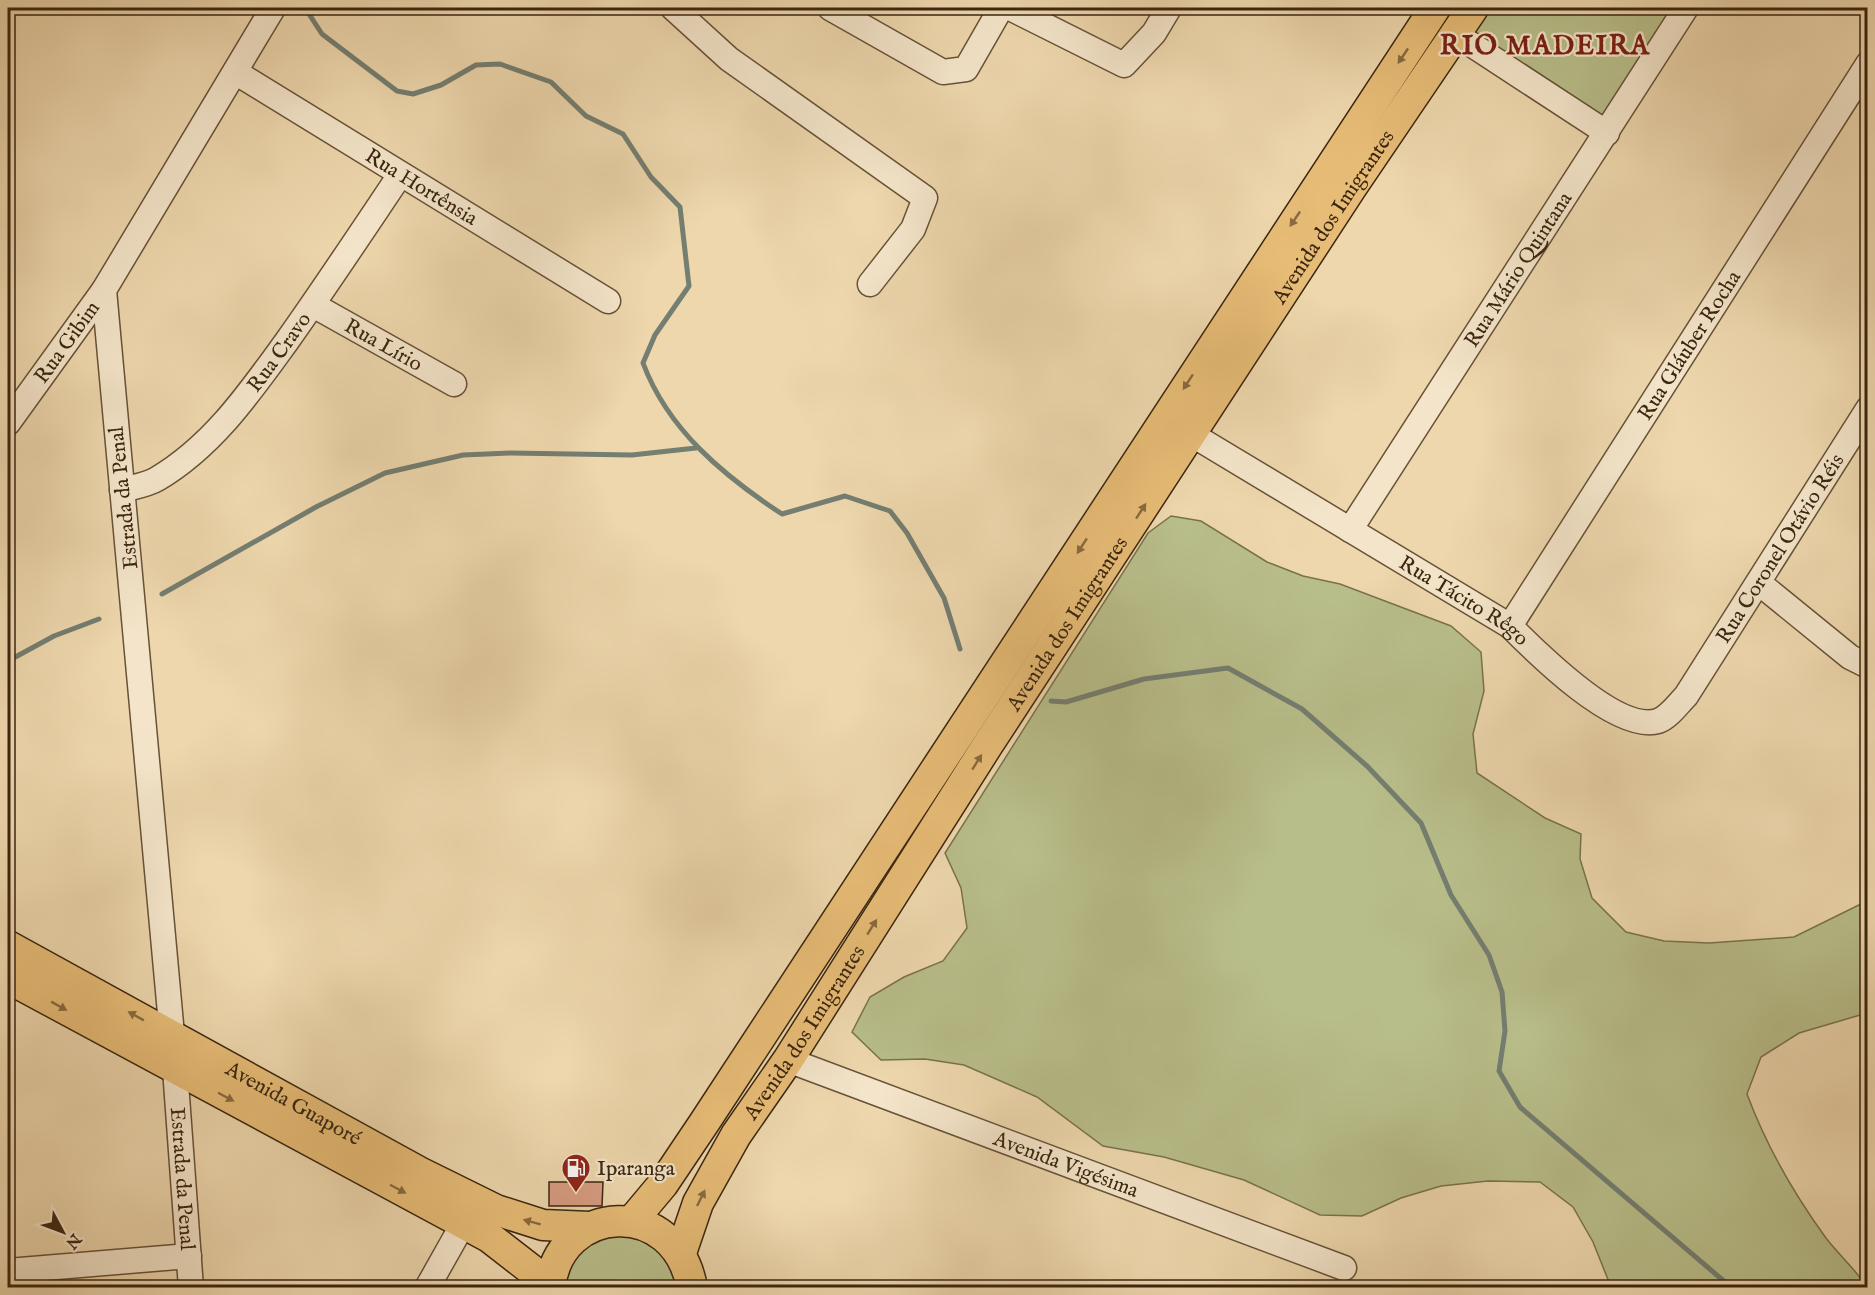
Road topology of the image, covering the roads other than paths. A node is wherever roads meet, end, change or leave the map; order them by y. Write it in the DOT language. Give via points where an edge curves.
graph roads {
  1 [pos="273,8"];
  2 [pos="673,8"];
  3 [pos="830,8"];
  4 [pos="1001,8"];
  5 [pos="1010,8"];
  6 [pos="1169,8"];
  7 [pos="1473,8"];
  8 [pos="1686,8"];
  9 [pos="1427,10"];
  10 [pos="1454,33"];
  11 [pos="1868,64"];
  12 [pos="235,72"];
  13 [pos="1607,133"];
  14 [pos="400,175"];
  15 [pos="870,284"];
  16 [pos="104,290"];
  17 [pos="608,301"];
  18 [pos="313,304"];
  19 [pos="454,384"];
  20 [pos="1868,409"];
  21 [pos="8,423"];
  22 [pos="1191,434"];
  23 [pos="122,490"];
  24 [pos="1350,530"];
  25 [pos="1759,583"];
  26 [pos="1509,626"];
  27 [pos="1712,656"];
  28 [pos="1868,666"];
  29 [pos="8,946"];
  30 [pos="8,978"];
  31 [pos="172,1035"];
  32 [pos="788,1060"];
  33 [pos="175,1069"];
  34 [pos="632,1221"];
  35 [pos="463,1224"];
  36 [pos="590,1227"];
  37 [pos="681,1252"];
  38 [pos="189,1256"];
  39 [pos="1344,1268"];
  40 [pos="8,1271"];
  41 [pos="550,1286"];
  42 [pos="191,1287"];
  43 [pos="427,1287"];
  44 [pos="692,1287"];
  1 -- 12 [label="street"];
  2 -- 15 [label="street" via="729,59 925,198 913,229"];
  3 -- 4 [label="street" via="943,72 966,69"];
  5 -- 6 [label="street" via="1124,65 1154,33"];
  7 -- 10 [label="main road, Avenida dos Imigrantes"];
  8 -- 13 [label="street, Rua Mário Quintana"];
  9 -- 34 [label="main road, Avenida dos Imigrantes, one-way" via="704,1124"];
  10 -- 13 [label="street"];
  10 -- 22 [label="main road, Avenida dos Imigrantes"];
  11 -- 26 [label="street, Rua Gláuber Rocha"];
  12 -- 14 [label="street, Rua Hortênsia"];
  12 -- 16 [label="street"];
  13 -- 24 [label="street, Rua Mário Quintana"];
  14 -- 17 [label="street, Rua Hortênsia"];
  14 -- 18 [label="street, Rua Cravo"];
  16 -- 21 [label="street, Rua Gibim"];
  16 -- 23 [label="street, Estrada da Penal"];
  18 -- 19 [label="street, Rua Lírio"];
  18 -- 23 [label="street, Rua Cravo" via="220,428 155,480"];
  20 -- 25 [label="street, Rua Coronel Otávio Réis"];
  22 -- 24 [label="street, Rua Tácito Rêgo"];
  32 -- 22 [label="main road, Avenida dos Imigrantes, one-way"];
  23 -- 31 [label="street, Estrada da Penal"];
  24 -- 26 [label="street, Rua Tácito Rêgo"];
  25 -- 27 [label="street, Rua Coronel Otávio Réis"];
  25 -- 28 [label="street" via="1850,657"];
  26 -- 27 [label="street, Rua Tácito Rêgo" via="1544,662 1584,692 1616,711 1647,722 1670,713"];
  31 -- 29 [label="main road, Avenida Guaporé, one-way"];
  30 -- 33 [label="main road, Avenida Guaporé, one-way"];
  36 -- 31 [label="main road, Avenida Guaporé, one-way" via="543,1225 496,1210 418,1172"];
  37 -- 32 [label="main road, Avenida dos Imigrantes, one-way" via="698,1203 719,1162"];
  32 -- 39 [label="street, Avenida Vigésima"];
  33 -- 35 [label="main road, Avenida Guaporé, one-way"];
  33 -- 38 [label="street, Estrada da Penal"];
  34 -- 36 [label="main road" via="610,1221"];
  34 -- 37 [label="main road" via="651,1227"];
  35 -- 41 [label="main road, Avenida Guaporé" via="489,1237"];
  35 -- 43 [label="street"];
  36 -- 41 [label="main road" via="573,1239 560,1256"];
  37 -- 44 [label="main road"];
  38 -- 40 [label="street"];
  38 -- 42 [label="street, Estrada da Penal"];
}
